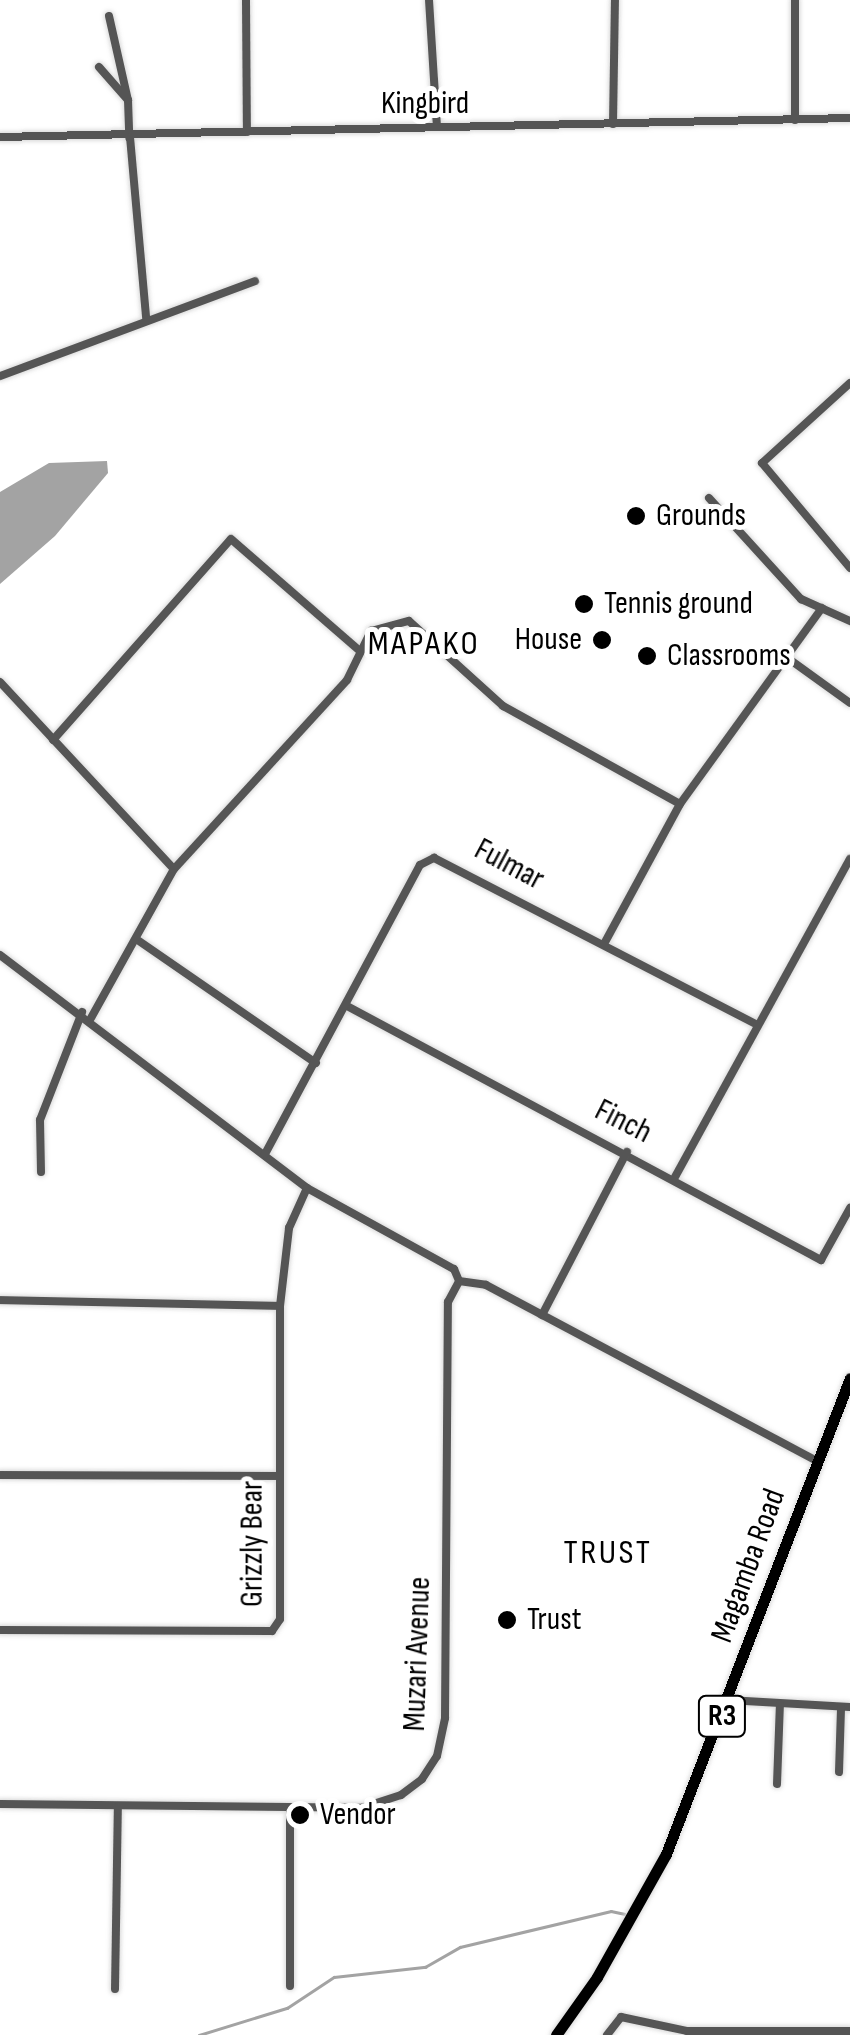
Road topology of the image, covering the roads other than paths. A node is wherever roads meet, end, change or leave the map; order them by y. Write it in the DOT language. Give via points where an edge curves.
graph roads {
  1 [pos="246,0"];
  2 [pos="430,0"];
  3 [pos="615,0"];
  4 [pos="794,0"];
  5 [pos="109,16"];
  6 [pos="99,67"];
  7 [pos="128,100"];
  8 [pos="850,118"];
  9 [pos="794,120"];
  10 [pos="613,124"];
  11 [pos="437,127"];
  12 [pos="248,132"];
  13 [pos="0,137"];
  14 [pos="129,138"];
  15 [pos="255,281"];
  16 [pos="146,318"];
  17 [pos="0,376"];
  18 [pos="850,384"];
  19 [pos="709,498"];
  20 [pos="850,568"];
  21 [pos="822,608"];
  22 [pos="850,621"];
  23 [pos="360,651"];
  24 [pos="789,659"];
  25 [pos="0,682"];
  26 [pos="850,703"];
  27 [pos="53,740"];
  28 [pos="680,804"];
  29 [pos="850,859"];
  30 [pos="174,868"];
  31 [pos="139,940"];
  32 [pos="604,944"];
  33 [pos="0,955"];
  34 [pos="348,1006"];
  35 [pos="82,1012"];
  36 [pos="91,1018"];
  37 [pos="757,1025"];
  38 [pos="316,1063"];
  39 [pos="627,1152"];
  40 [pos="266,1154"];
  41 [pos="41,1172"];
  42 [pos="675,1176"];
  43 [pos="307,1188"];
  44 [pos="850,1208"];
  45 [pos="460,1281"];
  46 [pos="0,1300"];
  47 [pos="280,1306"];
  48 [pos="542,1314"];
  49 [pos="850,1378"];
  50 [pos="817,1461"];
  51 [pos="0,1476"];
  52 [pos="279,1476"];
  53 [pos="0,1630"];
  54 [pos="728,1700"];
  55 [pos="780,1704"];
  56 [pos="846,1707"];
  57 [pos="839,1772"];
  58 [pos="777,1784"];
  59 [pos="0,1804"];
  60 [pos="118,1807"];
  61 [pos="290,1809"];
  62 [pos="290,1986"];
  63 [pos="116,1989"];
  64 [pos="850,2031"];
  65 [pos="821,2033"];
  66 [pos="556,2035"];
  67 [pos="608,2035"];
  1 -- 12 [label="street"];
  2 -- 11 [label="street"];
  3 -- 10 [label="street"];
  4 -- 9 [label="street"];
  5 -- 7 [label="street"];
  6 -- 7 [label="street"];
  7 -- 14 [label="street"];
  8 -- 9 [label="street, Kingbird"];
  9 -- 10 [label="street, Kingbird"];
  10 -- 11 [label="street, Kingbird"];
  11 -- 12 [label="street, Kingbird"];
  12 -- 14 [label="street, Kingbird"];
  13 -- 14 [label="street, Kingbird"];
  14 -- 16 [label="street"];
  15 -- 16 [label="street"];
  16 -- 17 [label="street"];
  18 -- 20 [label="street" via="762,463"];
  19 -- 21 [label="street" via="783,582"];
  21 -- 22 [label="street"];
  21 -- 24 [label="street"];
  23 -- 27 [label="street" via="231,539"];
  23 -- 28 [label="street" via="371,631 409,622 503,706"];
  23 -- 30 [label="street" via="347,680"];
  24 -- 26 [label="street"];
  24 -- 28 [label="street"];
  25 -- 27 [label="street"];
  27 -- 30 [label="street"];
  28 -- 32 [label="street"];
  29 -- 37 [label="street"];
  30 -- 31 [label="street"];
  31 -- 36 [label="street"];
  31 -- 38 [label="street"];
  32 -- 34 [label="street, Fulmar" via="434,858 420,866"];
  32 -- 37 [label="street, Fulmar"];
  33 -- 35 [label="street"];
  34 -- 38 [label="street, Fulmar"];
  34 -- 39 [label="street, Finch"];
  35 -- 36 [label="street"];
  35 -- 41 [label="street" via="40,1120"];
  36 -- 40 [label="street"];
  37 -- 42 [label="street"];
  38 -- 40 [label="street, Fulmar"];
  39 -- 42 [label="street, Finch"];
  39 -- 48 [label="street"];
  40 -- 43 [label="street"];
  42 -- 44 [label="street, Finch" via="821,1260"];
  43 -- 45 [label="street" via="439,1260"];
  43 -- 47 [label="street, Grizzly Bear" via="289,1228"];
  45 -- 48 [label="street" via="486,1285"];
  45 -- 61 [label="street, Muzari Avenue" via="448,1302 445,1718 437,1756 402,1795 361,1808"];
  46 -- 47 [label="street"];
  47 -- 52 [label="street, Grizzly Bear"];
  48 -- 50 [label="street"];
  49 -- 50 [label="highway, Magamba Road / R3"];
  50 -- 54 [label="highway, Magamba Road / R3"];
  51 -- 52 [label="street"];
  52 -- 53 [label="street, Grizzly Bear" via="280,1619 272,1632"];
  54 -- 55 [label="street"];
  54 -- 66 [label="highway, Magamba Road / R3" via="666,1854 598,1977"];
  55 -- 56 [label="street"];
  55 -- 58 [label="street"];
  56 -- 57 [label="street"];
  59 -- 60 [label="street, Muzari Avenue"];
  60 -- 61 [label="street, Muzari Avenue"];
  60 -- 63 [label="street"];
  61 -- 62 [label="street"];
  64 -- 65 [label="street"];
  65 -- 67 [label="street" via="688,2031 621,2017"];
}
